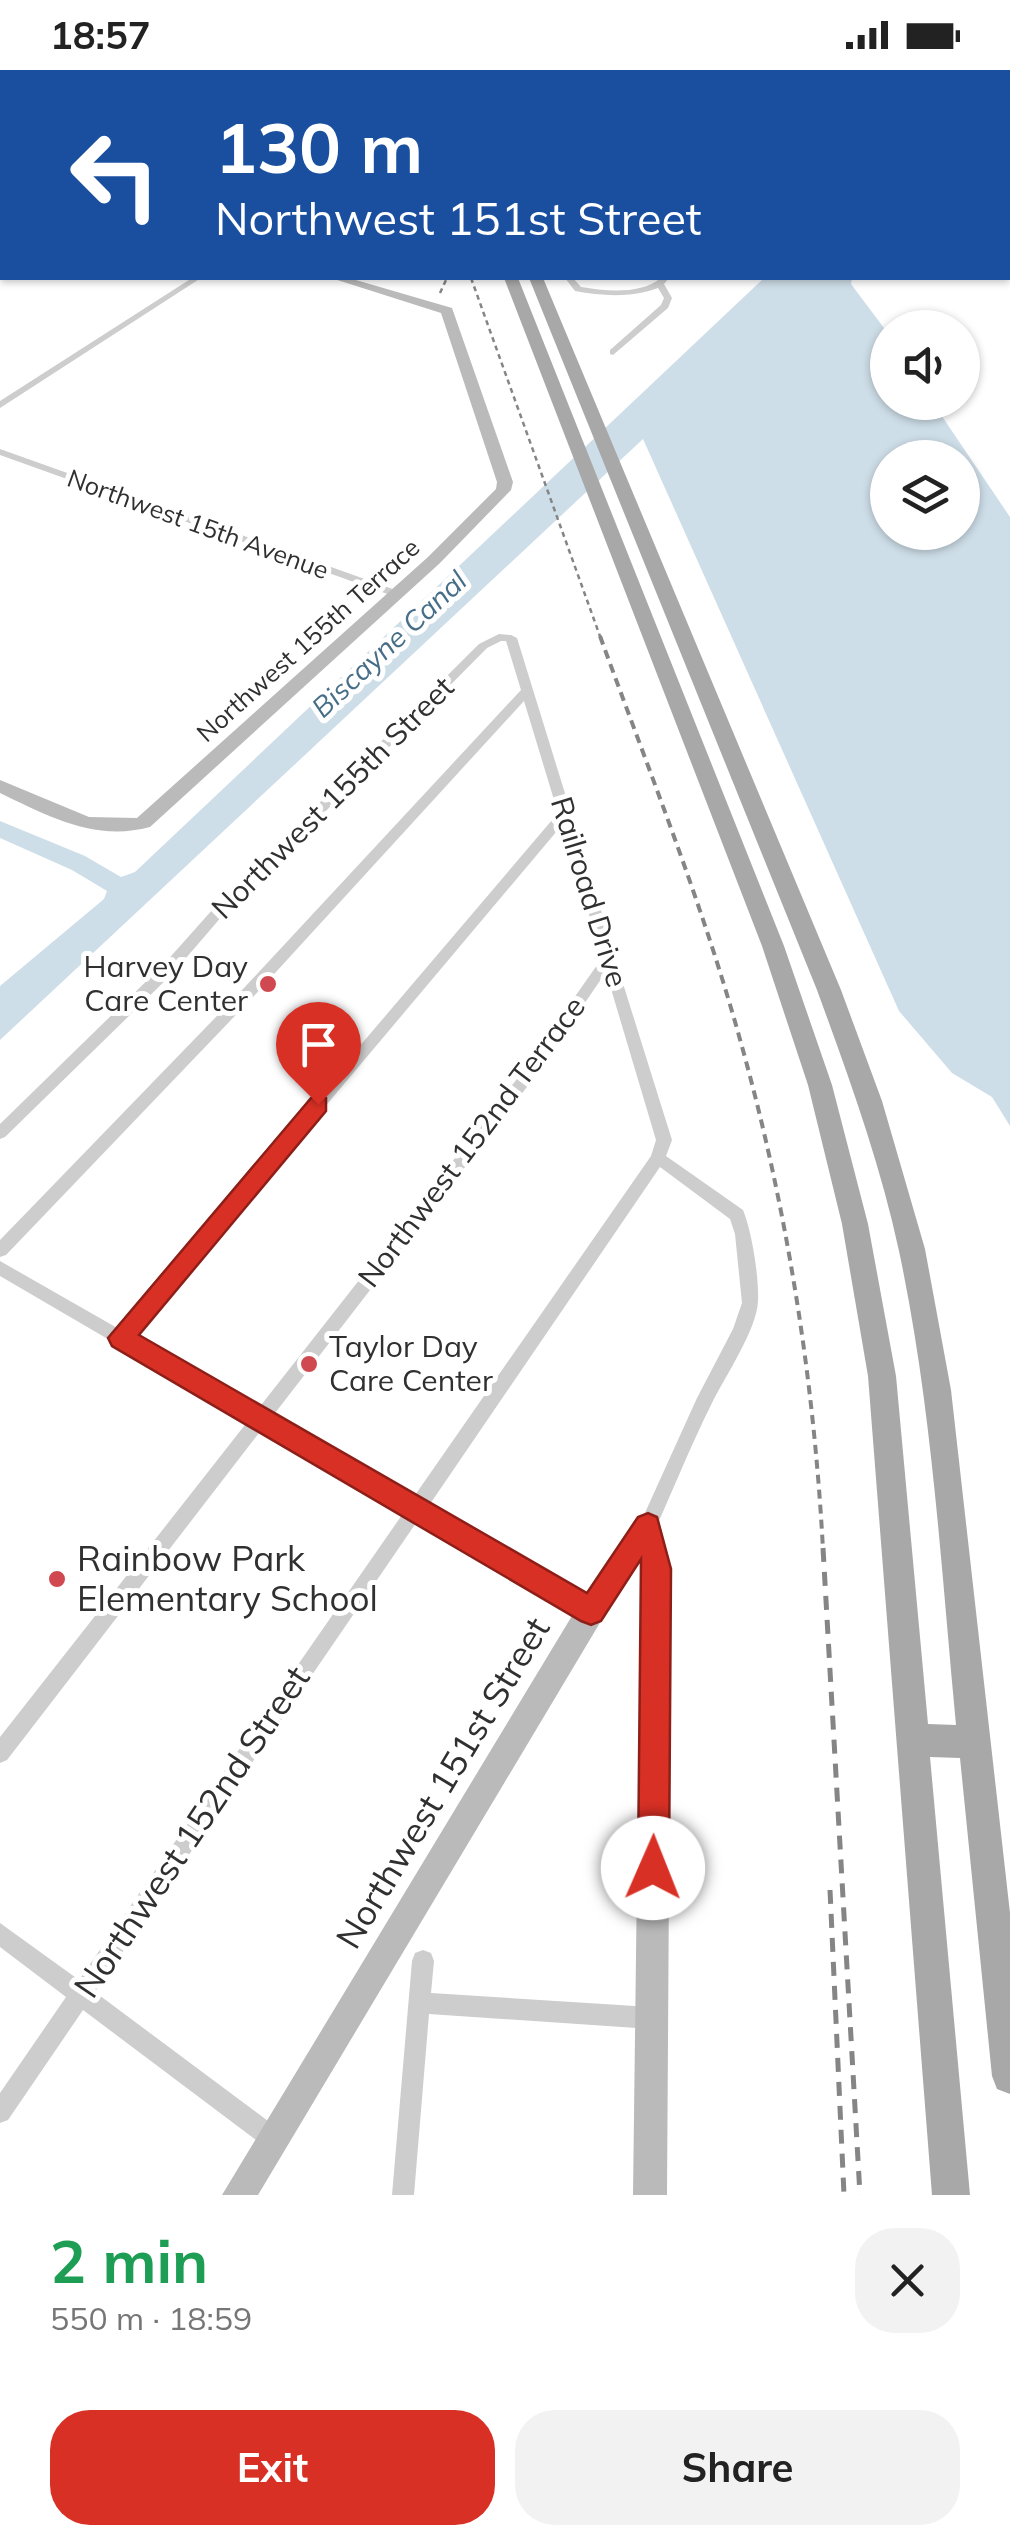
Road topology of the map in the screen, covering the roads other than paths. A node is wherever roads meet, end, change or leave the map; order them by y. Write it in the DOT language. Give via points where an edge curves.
graph roads {
  1 [pos="194,280"];
  2 [pos="344,280"];
  3 [pos="512,280"];
  4 [pos="537,280"];
  5 [pos="570,280"];
  6 [pos="663,281"];
  7 [pos="612,352"];
  8 [pos="0,405"];
  9 [pos="0,452"];
  10 [pos="606,484"];
  11 [pos="397,594"];
  12 [pos="499,636"];
  13 [pos="526,692"];
  14 [pos="0,786"];
  15 [pos="565,813"];
  16 [pos="610,956"];
  17 [pos="0,1133"];
  18 [pos="658,1158"];
  19 [pos="0,1250"];
  20 [pos="0,1268"];
  21 [pos="121,1338"];
  22 [pos="260,1419"];
  23 [pos="414,1508"];
  24 [pos="648,1526"];
  25 [pos="591,1611"];
  26 [pos="915,1740"];
  27 [pos="974,1742"];
  28 [pos="0,1753"];
  29 [pos="0,1934"];
  30 [pos="423,1961"];
  31 [pos="80,1995"];
  32 [pos="420,2003"];
  33 [pos="651,2018"];
  34 [pos="1010,2076"];
  35 [pos="0,2112"];
  36 [pos="272,2138"];
  37 [pos="239,2195"];
  38 [pos="403,2195"];
  39 [pos="650,2195"];
  40 [pos="951,2195"];
  1 -- 8 [label="street"];
  2 -- 11 [label="street, Northwest 155th Terrace" via="441,307 451,318 505,482"];
  3 -- 10 [label="main road" via="574,436"];
  4 -- 10 [label="main road" via="593,417"];
  5 -- 6 [label="street" via="578,289 606,290"];
  6 -- 7 [label="street" via="665,306"];
  9 -- 11 [label="street, Northwest 15th Avenue"];
  10 -- 26 [label="main road" via="773,946 855,1224 882,1376"];
  10 -- 27 [label="main road" via="870,1101 912,1250 937,1390"];
  11 -- 14 [label="street, Northwest 155th Terrace" via="143,823 92,828"];
  12 -- 13 [label="street, Railroad Drive" via="511,638 516,648"];
  12 -- 17 [label="street, Northwest 155th Street"];
  13 -- 15 [label="street, Railroad Drive"];
  13 -- 19 [label="street"];
  15 -- 16 [label="street, Railroad Drive"];
  15 -- 21 [label="street"];
  16 -- 18 [label="street, Railroad Drive" via="664,1140"];
  16 -- 22 [label="street, Northwest 152nd Terrace" via="525,1079"];
  18 -- 23 [label="street, Northwest 152nd Street"];
  18 -- 24 [label="street, Northwest 151st Street" via="737,1215 750,1303"];
  20 -- 21 [label="street"];
  21 -- 22 [label="street"];
  22 -- 23 [label="street"];
  22 -- 28 [label="street, Northwest 152nd Terrace"];
  23 -- 25 [label="street"];
  23 -- 31 [label="street, Northwest 152nd Street"];
  24 -- 25 [label="street, Northwest 151st Street"];
  24 -- 33 [label="street" via="658,1569"];
  25 -- 36 [label="street, Northwest 151st Street"];
  26 -- 27 [label="main road"];
  26 -- 40 [label="main road"];
  27 -- 34 [label="main road"];
  29 -- 31 [label="street"];
  30 -- 32 [label="street"];
  31 -- 35 [label="street, Northwest 152nd Street"];
  31 -- 36 [label="street"];
  32 -- 33 [label="street"];
  32 -- 38 [label="street"];
  33 -- 39 [label="street"];
  36 -- 37 [label="street, Northwest 151st Street"];
}
